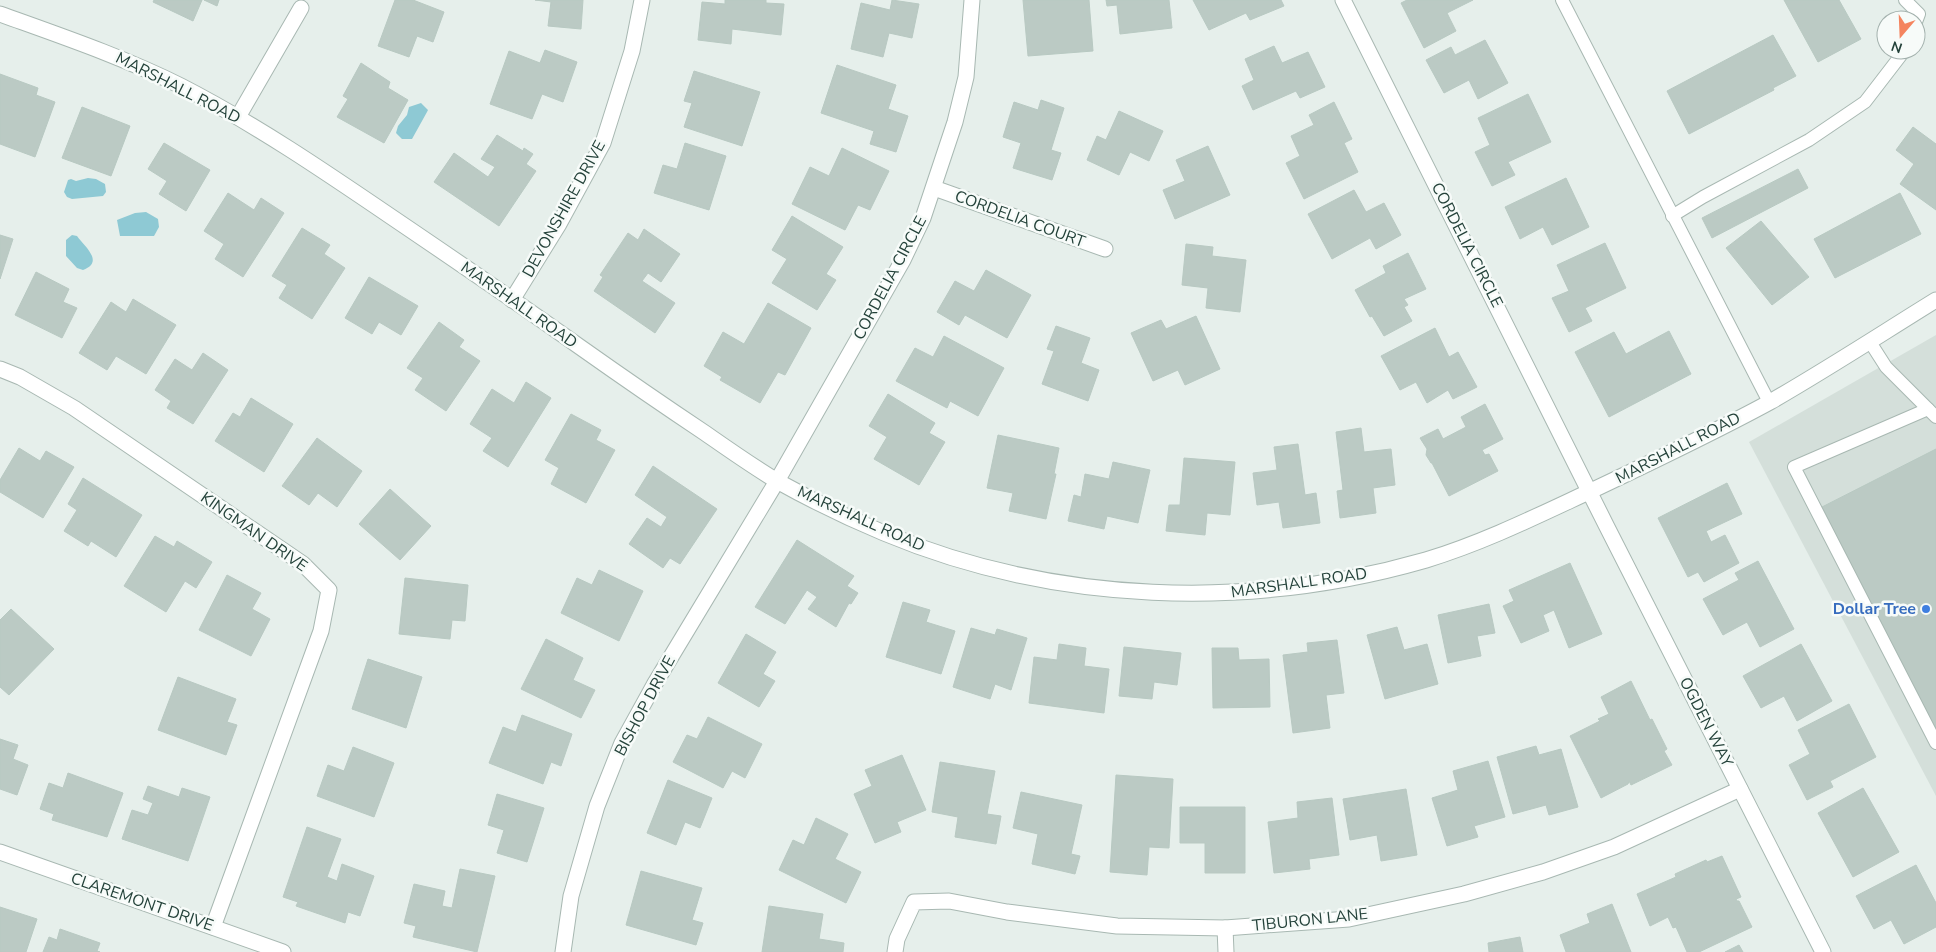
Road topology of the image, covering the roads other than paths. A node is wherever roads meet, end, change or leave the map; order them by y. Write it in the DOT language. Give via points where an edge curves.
graph roads {
  1 [pos="642,0"];
  2 [pos="972,0"];
  3 [pos="1343,0"];
  4 [pos="1562,0"];
  5 [pos="1905,0"];
  6 [pos="301,8"];
  7 [pos="1915,10"];
  8 [pos="0,14"];
  9 [pos="1897,60"];
  10 [pos="238,117"];
  11 [pos="934,188"];
  12 [pos="1672,216"];
  13 [pos="1105,249"];
  14 [pos="512,300"];
  15 [pos="1936,300"];
  16 [pos="1870,342"];
  17 [pos="0,369"];
  18 [pos="1769,402"];
  19 [pos="1932,413"];
  20 [pos="778,481"];
  21 [pos="1590,491"];
  22 [pos="1936,743"];
  23 [pos="1740,789"];
  24 [pos="0,852"];
  25 [pos="214,928"];
  26 [pos="1225,928"];
  27 [pos="283,952"];
  28 [pos="563,952"];
  29 [pos="896,952"];
  30 [pos="1226,952"];
  31 [pos="1823,952"];
  1 -- 14 [label="street, DEVONSHIRE DRIVE" via="632,51 603,143 559,224"];
  2 -- 11 [label="street, CORDELIA CIRCLE" via="966,77"];
  3 -- 21 [label="street, CORDELIA CIRCLE"];
  4 -- 12 [label="lane"];
  5 -- 7 [label="lane"];
  6 -- 10 [label="street"];
  8 -- 10 [label="street, MARSHALL ROAD" via="147,70"];
  9 -- 12 [label="lane" via="1865,102 1809,140"];
  10 -- 14 [label="street, MARSHALL ROAD" via="333,177"];
  11 -- 13 [label="street, CORDELIA COURT"];
  11 -- 20 [label="street, CORDELIA CIRCLE" via="904,260"];
  12 -- 18 [label="lane"];
  14 -- 20 [label="street, MARSHALL ROAD"];
  15 -- 16 [label="street, MARSHALL ROAD"];
  16 -- 18 [label="street, MARSHALL ROAD"];
  16 -- 19 [label="lane" via="1886,367"];
  17 -- 25 [label="street, KINGMAN DRIVE" via="74,408 303,564 329,590 321,631"];
  18 -- 21 [label="street, MARSHALL ROAD"];
  19 -- 22 [label="lane" via="1794,467"];
  20 -- 21 [label="street, MARSHALL ROAD" via="885,533 971,562 1083,586 1159,593 1268,590 1404,566 1516,527"];
  20 -- 28 [label="street, BISHOP DRIVE" via="622,743 596,806 571,896"];
  21 -- 23 [label="street, OGDEN WAY"];
  23 -- 26 [label="street, TIBURON LANE" via="1614,847 1544,872 1464,894 1349,919"];
  23 -- 31 [label="street, OGDEN WAY"];
  24 -- 25 [label="street, CLAREMONT DRIVE"];
  25 -- 27 [label="street, CLAREMONT DRIVE"];
  26 -- 29 [label="street, TIBURON LANE" via="1117,926 949,901 914,902 897,939"];
  26 -- 30 [label="street"];
}
